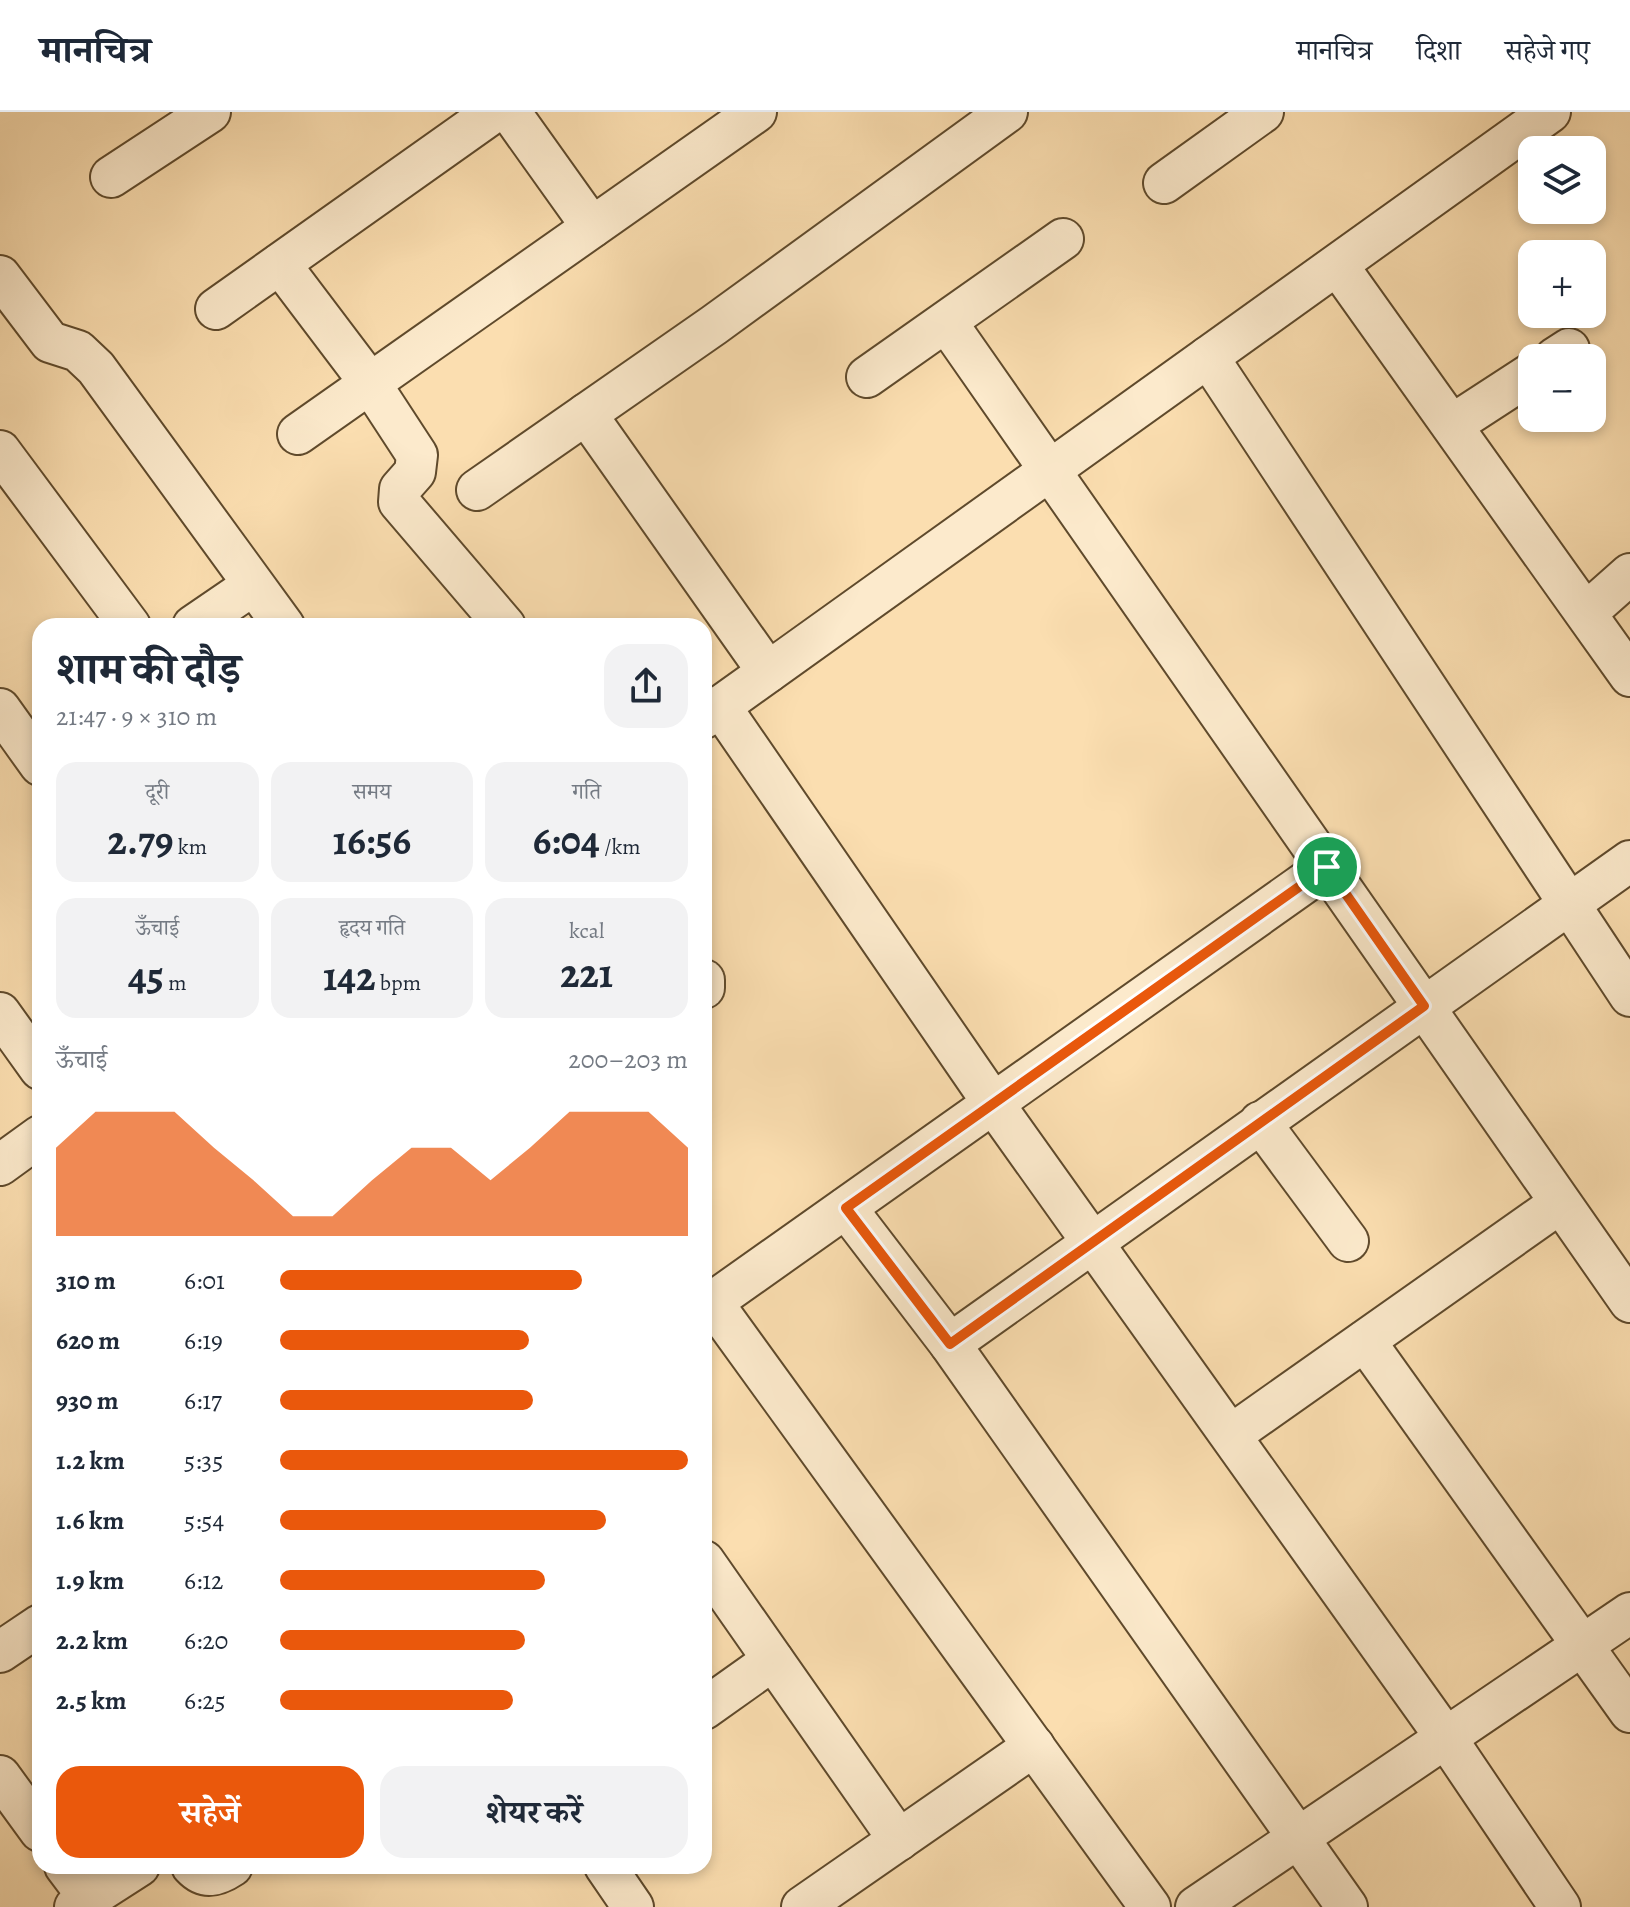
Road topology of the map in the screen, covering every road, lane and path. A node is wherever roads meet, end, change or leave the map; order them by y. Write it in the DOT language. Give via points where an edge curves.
graph roads {
  1 [pos="210,112"];
  2 [pos="494,112"];
  3 [pos="510,112"];
  4 [pos="756,112"];
  5 [pos="1007,112"];
  6 [pos="1263,112"];
  7 [pos="1550,112"];
  8 [pos="111,177"];
  9 [pos="1164,183"];
  10 [pos="592,227"];
  11 [pos="1063,239"];
  12 [pos="280,264"];
  13 [pos="1338,266"];
  14 [pos="0,276"];
  15 [pos="216,309"];
  16 [pos="947,323"];
  17 [pos="1208,357"];
  18 [pos="867,377"];
  19 [pos="1518,382"];
  20 [pos="370,383"];
  21 [pos="586,414"];
  22 [pos="1452,425"];
  23 [pos="298,434"];
  24 [pos="0,451"];
  25 [pos="1050,471"];
  26 [pos="477,490"];
  27 [pos="1630,574"];
  28 [pos="253,585"];
  29 [pos="1586,613"];
  30 [pos="124,618"];
  31 [pos="205,618"];
  32 [pos="278,618"];
  33 [pos="498,618"];
  34 [pos="768,672"];
  35 [pos="1630,676"];
  36 [pos="0,709"];
  37 [pos="712,712"];
  38 [pos="26,750"];
  39 [pos="1630,861"];
  40 [pos="1327,867"];
  41 [pos="1568,903"];
  42 [pos="1630,996"];
  43 [pos="1424,1006"];
  44 [pos="0,1013"];
  45 [pos="32,1058"];
  46 [pos="993,1103"];
  47 [pos="1260,1122"];
  48 [pos="32,1142"];
  49 [pos="0,1165"];
  50 [pos="1560,1203"];
  51 [pos="846,1208"];
  52 [pos="1094,1241"];
  53 [pos="1348,1241"];
  54 [pos="712,1302"];
  55 [pos="1630,1302"];
  56 [pos="712,1310"];
  57 [pos="1365,1341"];
  58 [pos="950,1344"];
  59 [pos="1231,1435"];
  60 [pos="712,1572"];
  61 [pos="1630,1613"];
  62 [pos="1583,1645"];
  63 [pos="773,1660"];
  64 [pos="712,1703"];
  65 [pos="1630,1712"];
  66 [pos="1446,1738"];
  67 [pos="1034,1746"];
  68 [pos="0,1776"];
  69 [pos="32,1820"];
  70 [pos="1300,1837"];
  71 [pos="899,1840"];
  72 [pos="69,1874"];
  73 [pos="127,1874"];
  74 [pos="610,1874"];
  75 [pos="82,1903"];
  76 [pos="633,1907"];
  77 [pos="802,1907"];
  78 [pos="1150,1907"];
  79 [pos="1196,1907"];
  80 [pos="1347,1907"];
  81 [pos="1560,1907"];
  1 -- 8 [label="street"];
  2 -- 12 [label="street"];
  3 -- 10 [label="street"];
  4 -- 10 [label="street"];
  5 -- 21 [label="street"];
  6 -- 9 [label="street"];
  7 -- 13 [label="street"];
  10 -- 20 [label="street"];
  11 -- 16 [label="street"];
  12 -- 15 [label="street"];
  12 -- 20 [label="street"];
  13 -- 17 [label="street"];
  13 -- 22 [label="street"];
  14 -- 28 [label="street" via="50,342 78,351 96,368"];
  16 -- 18 [label="street"];
  16 -- 25 [label="street"];
  17 -- 25 [label="street"];
  17 -- 41 [label="street"];
  19 -- 22 [label="street"];
  20 -- 23 [label="street"];
  20 -- 33 [label="street" via="417,455 415,472 398,495 399,502"];
  21 -- 26 [label="street"];
  21 -- 34 [label="street"];
  22 -- 29 [label="street"];
  24 -- 30 [label="street"];
  25 -- 34 [label="street"];
  25 -- 40 [label="street"];
  27 -- 29 [label="street"];
  28 -- 31 [label="street"];
  28 -- 32 [label="street"];
  29 -- 35 [label="street"];
  34 -- 37 [label="street"];
  36 -- 38 [label="street"];
  37 -- 46 [label="street"];
  39 -- 41 [label="street"];
  40 -- 43 [label="street"];
  40 -- 46 [label="street"];
  41 -- 42 [label="street"];
  41 -- 43 [label="street"];
  43 -- 47 [label="street"];
  43 -- 50 [label="street"];
  44 -- 45 [label="street"];
  46 -- 51 [label="street"];
  46 -- 52 [label="street"];
  47 -- 52 [label="street"];
  47 -- 53 [label="street"];
  48 -- 49 [label="street"];
  50 -- 55 [label="street"];
  50 -- 57 [label="street"];
  51 -- 54 [label="street"];
  51 -- 58 [label="street"];
  52 -- 58 [label="street"];
  52 -- 59 [label="street"];
  56 -- 67 [label="street"];
  57 -- 59 [label="street"];
  57 -- 62 [label="street"];
  58 -- 70 [label="street"];
  59 -- 66 [label="street"];
  60 -- 63 [label="street"];
  61 -- 62 [label="street"];
  62 -- 65 [label="street"];
  62 -- 66 [label="street"];
  63 -- 64 [label="street"];
  63 -- 71 [label="street"];
  66 -- 70 [label="street"];
  66 -- 81 [label="street"];
  67 -- 71 [label="street"];
  67 -- 78 [label="street"];
  68 -- 69 [label="street"];
  70 -- 79 [label="street"];
  70 -- 80 [label="street"];
  71 -- 77 [label="street"];
  72 -- 75 [label="street"];
  73 -- 75 [label="street"];
  74 -- 76 [label="street"];
}
